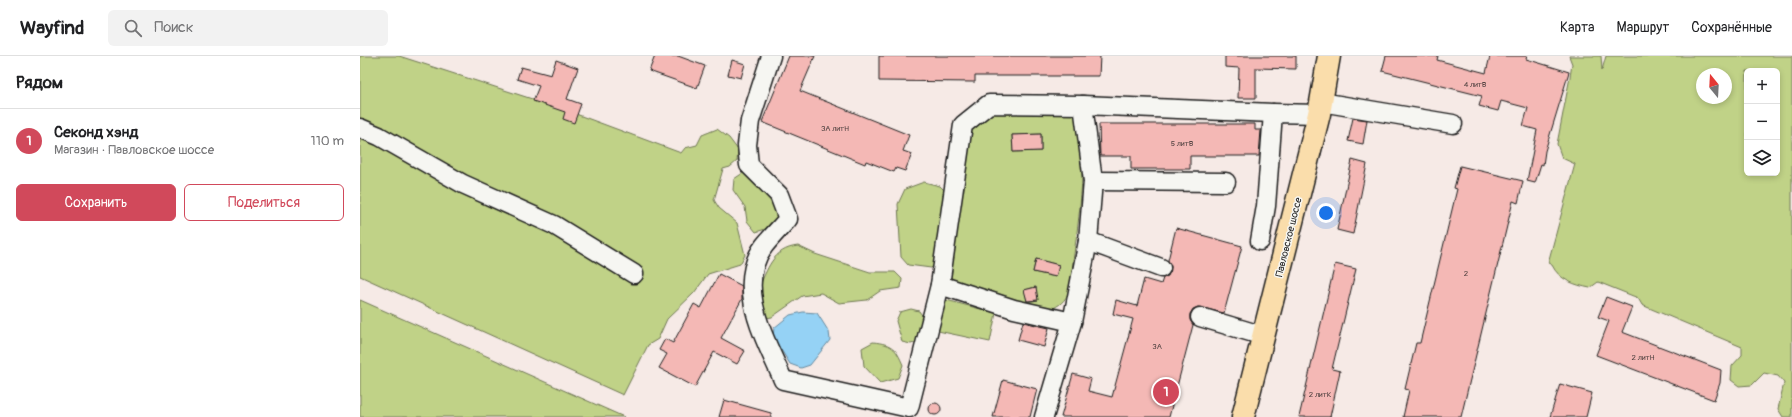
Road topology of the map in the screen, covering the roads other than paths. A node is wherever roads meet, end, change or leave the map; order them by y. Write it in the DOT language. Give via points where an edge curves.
graph roads {
  1 [pos="771,56"];
  2 [pos="1329,56"];
  3 [pos="1083,105"];
  4 [pos="1320,108"];
  5 [pos="1273,113"];
  6 [pos="1453,124"];
  7 [pos="360,128"];
  8 [pos="1092,181"];
  9 [pos="1226,182"];
  10 [pos="1088,241"];
  11 [pos="1260,241"];
  12 [pos="1160,268"];
  13 [pos="634,274"];
  14 [pos="940,285"];
  15 [pos="1200,317"];
  16 [pos="1072,322"];
  17 [pos="1264,336"];
  18 [pos="1044,417"];
  19 [pos="1243,417"];
  1 -- 14 [label="lane" via="750,121 747,145 749,165 779,196 788,219 763,247 754,267 752,298 761,331 783,380 909,408"];
  2 -- 4 [label="main road, Павловское шоссе"];
  3 -- 5 [label="lane"];
  3 -- 8 [label="lane"];
  3 -- 14 [label="lane" via="989,104 963,126"];
  4 -- 5 [label="lane"];
  4 -- 6 [label="lane"];
  4 -- 17 [label="main road, Павловское шоссе"];
  5 -- 11 [label="lane" via="1266,206"];
  7 -- 13 [label="lane" via="379,136 463,184 554,225"];
  8 -- 9 [label="lane"];
  8 -- 10 [label="lane"];
  10 -- 12 [label="lane"];
  10 -- 16 [label="lane"];
  14 -- 16 [label="lane" via="1014,309"];
  15 -- 17 [label="lane"];
  16 -- 18 [label="lane"];
  17 -- 19 [label="main road, Павловское шоссе"];
}
